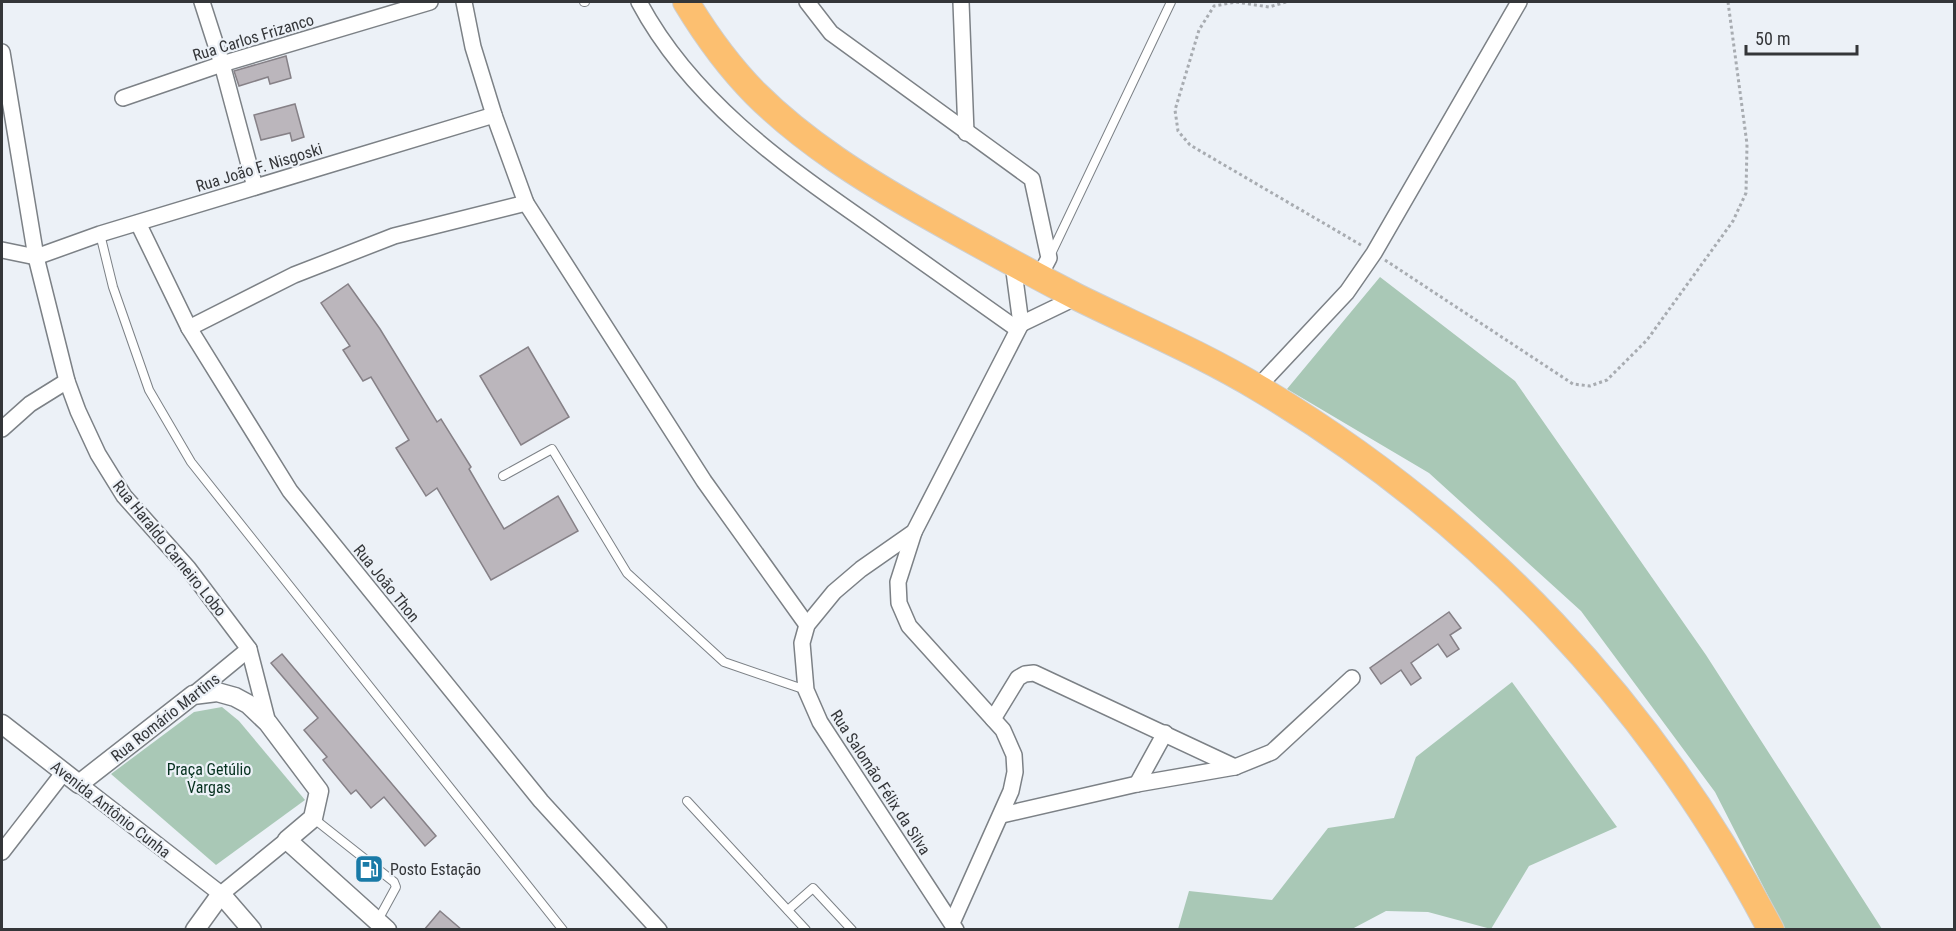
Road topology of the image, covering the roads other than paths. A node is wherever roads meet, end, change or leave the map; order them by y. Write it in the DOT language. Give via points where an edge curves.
graph roads {
  1 [pos="202,2"];
  2 [pos="430,2"];
  3 [pos="464,2"];
  4 [pos="639,2"];
  5 [pos="686,2"];
  6 [pos="807,2"];
  7 [pos="961,2"];
  8 [pos="1171,2"];
  9 [pos="1519,2"];
  10 [pos="2,52"];
  11 [pos="222,64"];
  12 [pos="123,98"];
  13 [pos="494,115"];
  14 [pos="966,133"];
  15 [pos="255,187"];
  16 [pos="526,203"];
  17 [pos="138,223"];
  18 [pos="100,234"];
  19 [pos="2,250"];
  20 [pos="36,257"];
  21 [pos="1013,264"];
  22 [pos="1044,267"];
  23 [pos="1077,297"];
  24 [pos="1019,327"];
  25 [pos="189,328"];
  26 [pos="67,381"];
  27 [pos="1257,388"];
  28 [pos="2,429"];
  29 [pos="503,476"];
  30 [pos="914,532"];
  31 [pos="807,625"];
  32 [pos="249,649"];
  33 [pos="1353,678"];
  34 [pos="806,690"];
  35 [pos="193,695"];
  36 [pos="993,719"];
  37 [pos="268,723"];
  38 [pos="2,724"];
  39 [pos="1165,733"];
  40 [pos="1235,767"];
  41 [pos="64,772"];
  42 [pos="79,784"];
  43 [pos="1137,784"];
  44 [pos="687,801"];
  45 [pos="1002,815"];
  46 [pos="313,818"];
  47 [pos="286,840"];
  48 [pos="2,852"];
  49 [pos="221,894"];
  50 [pos="788,910"];
  51 [pos="382,925"];
  52 [pos="954,926"];
  53 [pos="195,930"];
  54 [pos="252,930"];
  55 [pos="562,930"];
  56 [pos="659,930"];
  57 [pos="806,930"];
  58 [pos="852,930"];
  59 [pos="1771,930"];
  1 -- 11 [label="street"];
  2 -- 11 [label="street, Rua Carlos Frizanco"];
  3 -- 13 [label="street"];
  4 -- 24 [label="street" via="695,83 780,161"];
  5 -- 21 [label="highway" via="708,38 756,95 801,132 868,181"];
  6 -- 14 [label="street" via="831,33"];
  7 -- 14 [label="street"];
  8 -- 22 [label="lane"];
  9 -- 27 [label="street" via="1374,253 1347,292"];
  10 -- 20 [label="street, Rua Haraldo Carneiro Lobo"];
  11 -- 12 [label="street, Rua Carlos Frizanco"];
  11 -- 15 [label="street"];
  13 -- 15 [label="street, Rua João F. Nisgoski"];
  13 -- 16 [label="street"];
  14 -- 22 [label="street" via="1032,179"];
  15 -- 17 [label="street, Rua João F. Nisgoski"];
  16 -- 25 [label="street" via="394,236 294,276"];
  16 -- 31 [label="street" via="704,481"];
  17 -- 18 [label="street, Rua João F. Nisgoski"];
  17 -- 25 [label="street, Rua João Thon"];
  18 -- 20 [label="street, Rua João F. Nisgoski"];
  18 -- 55 [label="lane" via="113,287 149,390 190,462"];
  19 -- 20 [label="street"];
  20 -- 26 [label="street, Rua Haraldo Carneiro Lobo"];
  21 -- 22 [label="highway"];
  21 -- 24 [label="street"];
  22 -- 23 [label="highway"];
  23 -- 24 [label="street"];
  23 -- 27 [label="highway"];
  24 -- 30 [label="street"];
  25 -- 56 [label="street, Rua João Thon" via="290,491 541,801"];
  26 -- 28 [label="street" via="30,404"];
  26 -- 32 [label="street, Rua Haraldo Carneiro Lobo" via="98,454 124,496 188,568"];
  27 -- 59 [label="highway" via="1417,497 1535,603 1624,703 1672,766"];
  29 -- 34 [label="lane" via="552,449 627,573 724,662"];
  30 -- 31 [label="street" via="834,592"];
  30 -- 36 [label="street" via="898,582 898,603 909,626"];
  31 -- 34 [label="street, Rua Salomão Félix da Silva" via="802,643"];
  32 -- 35 [label="street, Rua Romário Martins"];
  32 -- 37 [label="street, Rua Haraldo Carneiro Lobo"];
  33 -- 40 [label="street" via="1272,752"];
  34 -- 52 [label="street, Rua Salomão Félix da Silva" via="820,722"];
  35 -- 37 [label="street" via="235,696"];
  35 -- 42 [label="street, Rua Romário Martins"];
  36 -- 39 [label="street" via="1018,678 1035,673"];
  36 -- 45 [label="street" via="1003,730 1014,755 1015,772"];
  37 -- 46 [label="street, Rua Haraldo Carneiro Lobo" via="319,791"];
  38 -- 41 [label="street, Avenida Antônio Cunha"];
  39 -- 40 [label="street"];
  39 -- 43 [label="street"];
  40 -- 43 [label="street"];
  41 -- 42 [label="street, Avenida Antônio Cunha"];
  41 -- 48 [label="street"];
  42 -- 49 [label="street, Avenida Antônio Cunha"];
  43 -- 45 [label="street"];
  44 -- 50 [label="lane"];
  45 -- 52 [label="street"];
  46 -- 47 [label="street"];
  46 -- 51 [label="lane" via="394,882 396,887"];
  47 -- 49 [label="street"];
  47 -- 51 [label="street"];
  49 -- 53 [label="street"];
  49 -- 54 [label="street"];
  50 -- 57 [label="lane"];
  50 -- 58 [label="lane" via="813,888"];
}
